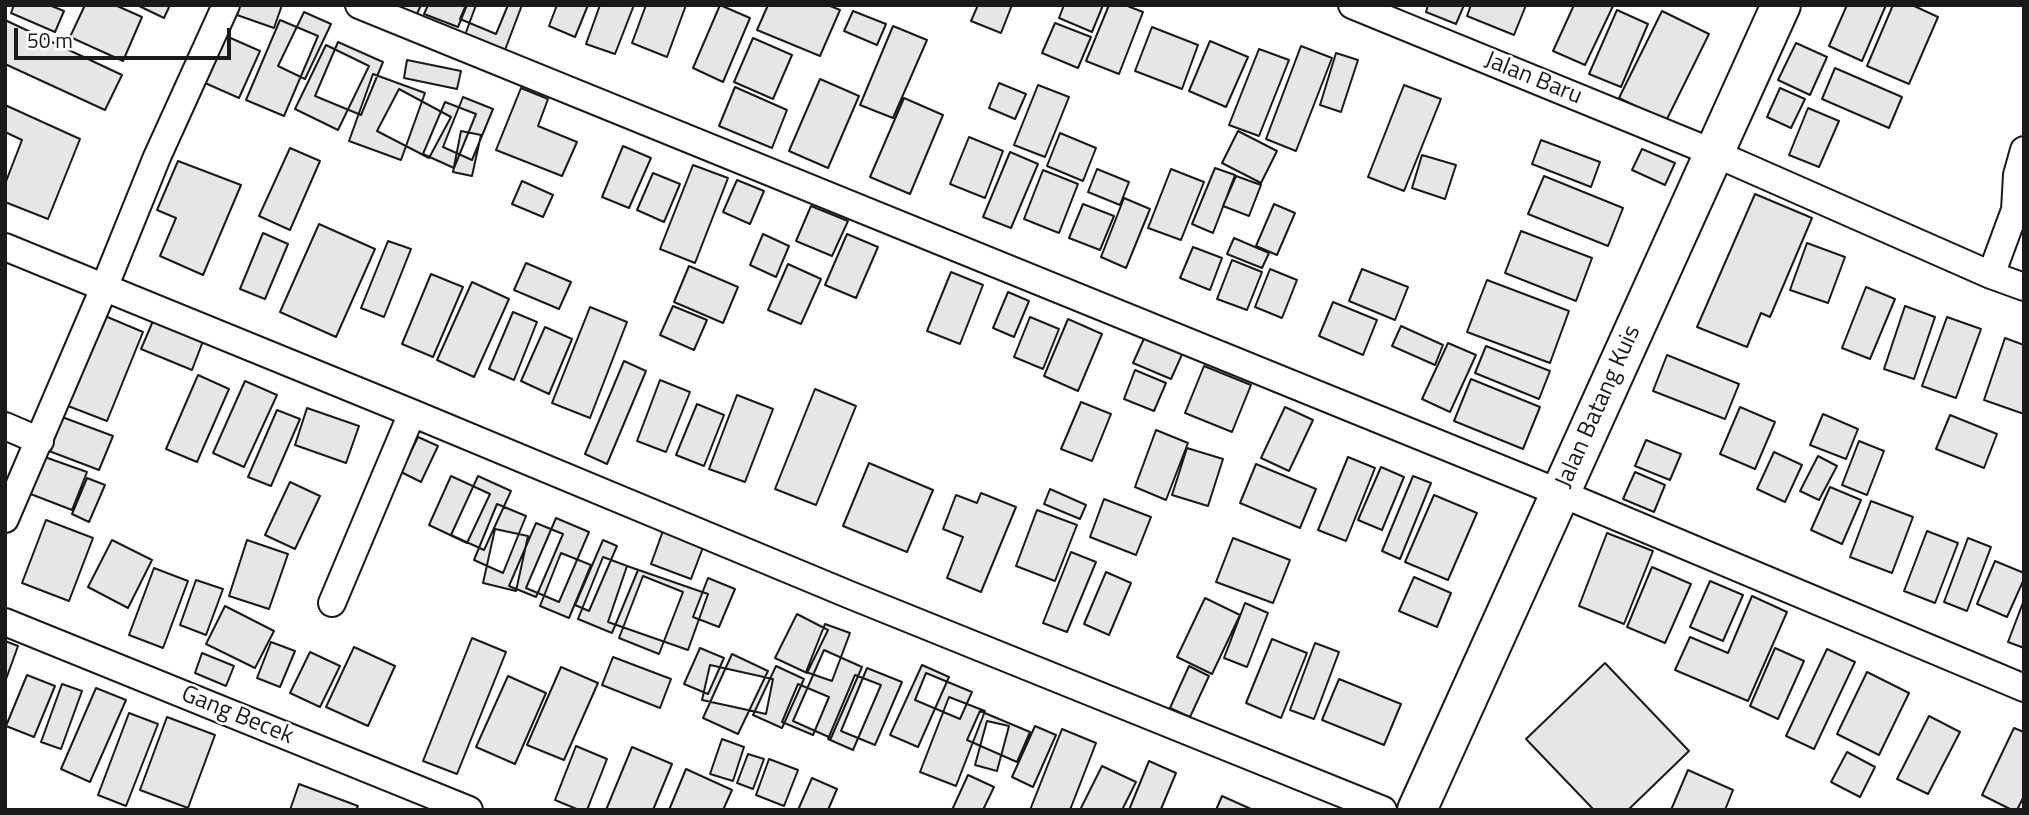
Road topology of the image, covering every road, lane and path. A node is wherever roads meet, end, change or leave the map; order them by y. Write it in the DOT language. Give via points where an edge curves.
graph roads {
  1 [pos="226,5"];
  2 [pos="359,5"];
  3 [pos="1352,5"];
  4 [pos="1781,5"];
  5 [pos="2024,150"];
  6 [pos="1714,153"];
  7 [pos="5,247"];
  8 [pos="1991,275"];
  9 [pos="2024,287"];
  10 [pos="104,288"];
  11 [pos="412,413"];
  12 [pos="5,426"];
  13 [pos="40,440"];
  14 [pos="1560,493"];
  15 [pos="5,519"];
  16 [pos="332,603"];
  17 [pos="5,622"];
  18 [pos="2024,688"];
  19 [pos="470,810"];
  20 [pos="1382,810"];
  21 [pos="1417,810"];
  1 -- 10 [label="street"];
  2 -- 14 [label="street"];
  3 -- 6 [label="street, Jalan Baru"];
  4 -- 6 [label="main road, Jalan Batang Kuis"];
  5 -- 8 [label="street" via="2015,211"];
  6 -- 8 [label="street, Jalan Baru"];
  6 -- 14 [label="main road, Jalan Batang Kuis"];
  7 -- 10 [label="street"];
  8 -- 9 [label="street, Jalan Baru"];
  10 -- 11 [label="street"];
  10 -- 13 [label="street"];
  11 -- 16 [label="street"];
  11 -- 20 [label="street"];
  12 -- 13 [label="street"];
  13 -- 15 [label="street"];
  14 -- 18 [label="street"];
  14 -- 21 [label="main road, Jalan Batang Kuis"];
  17 -- 19 [label="street, Gang Becek"];
}
